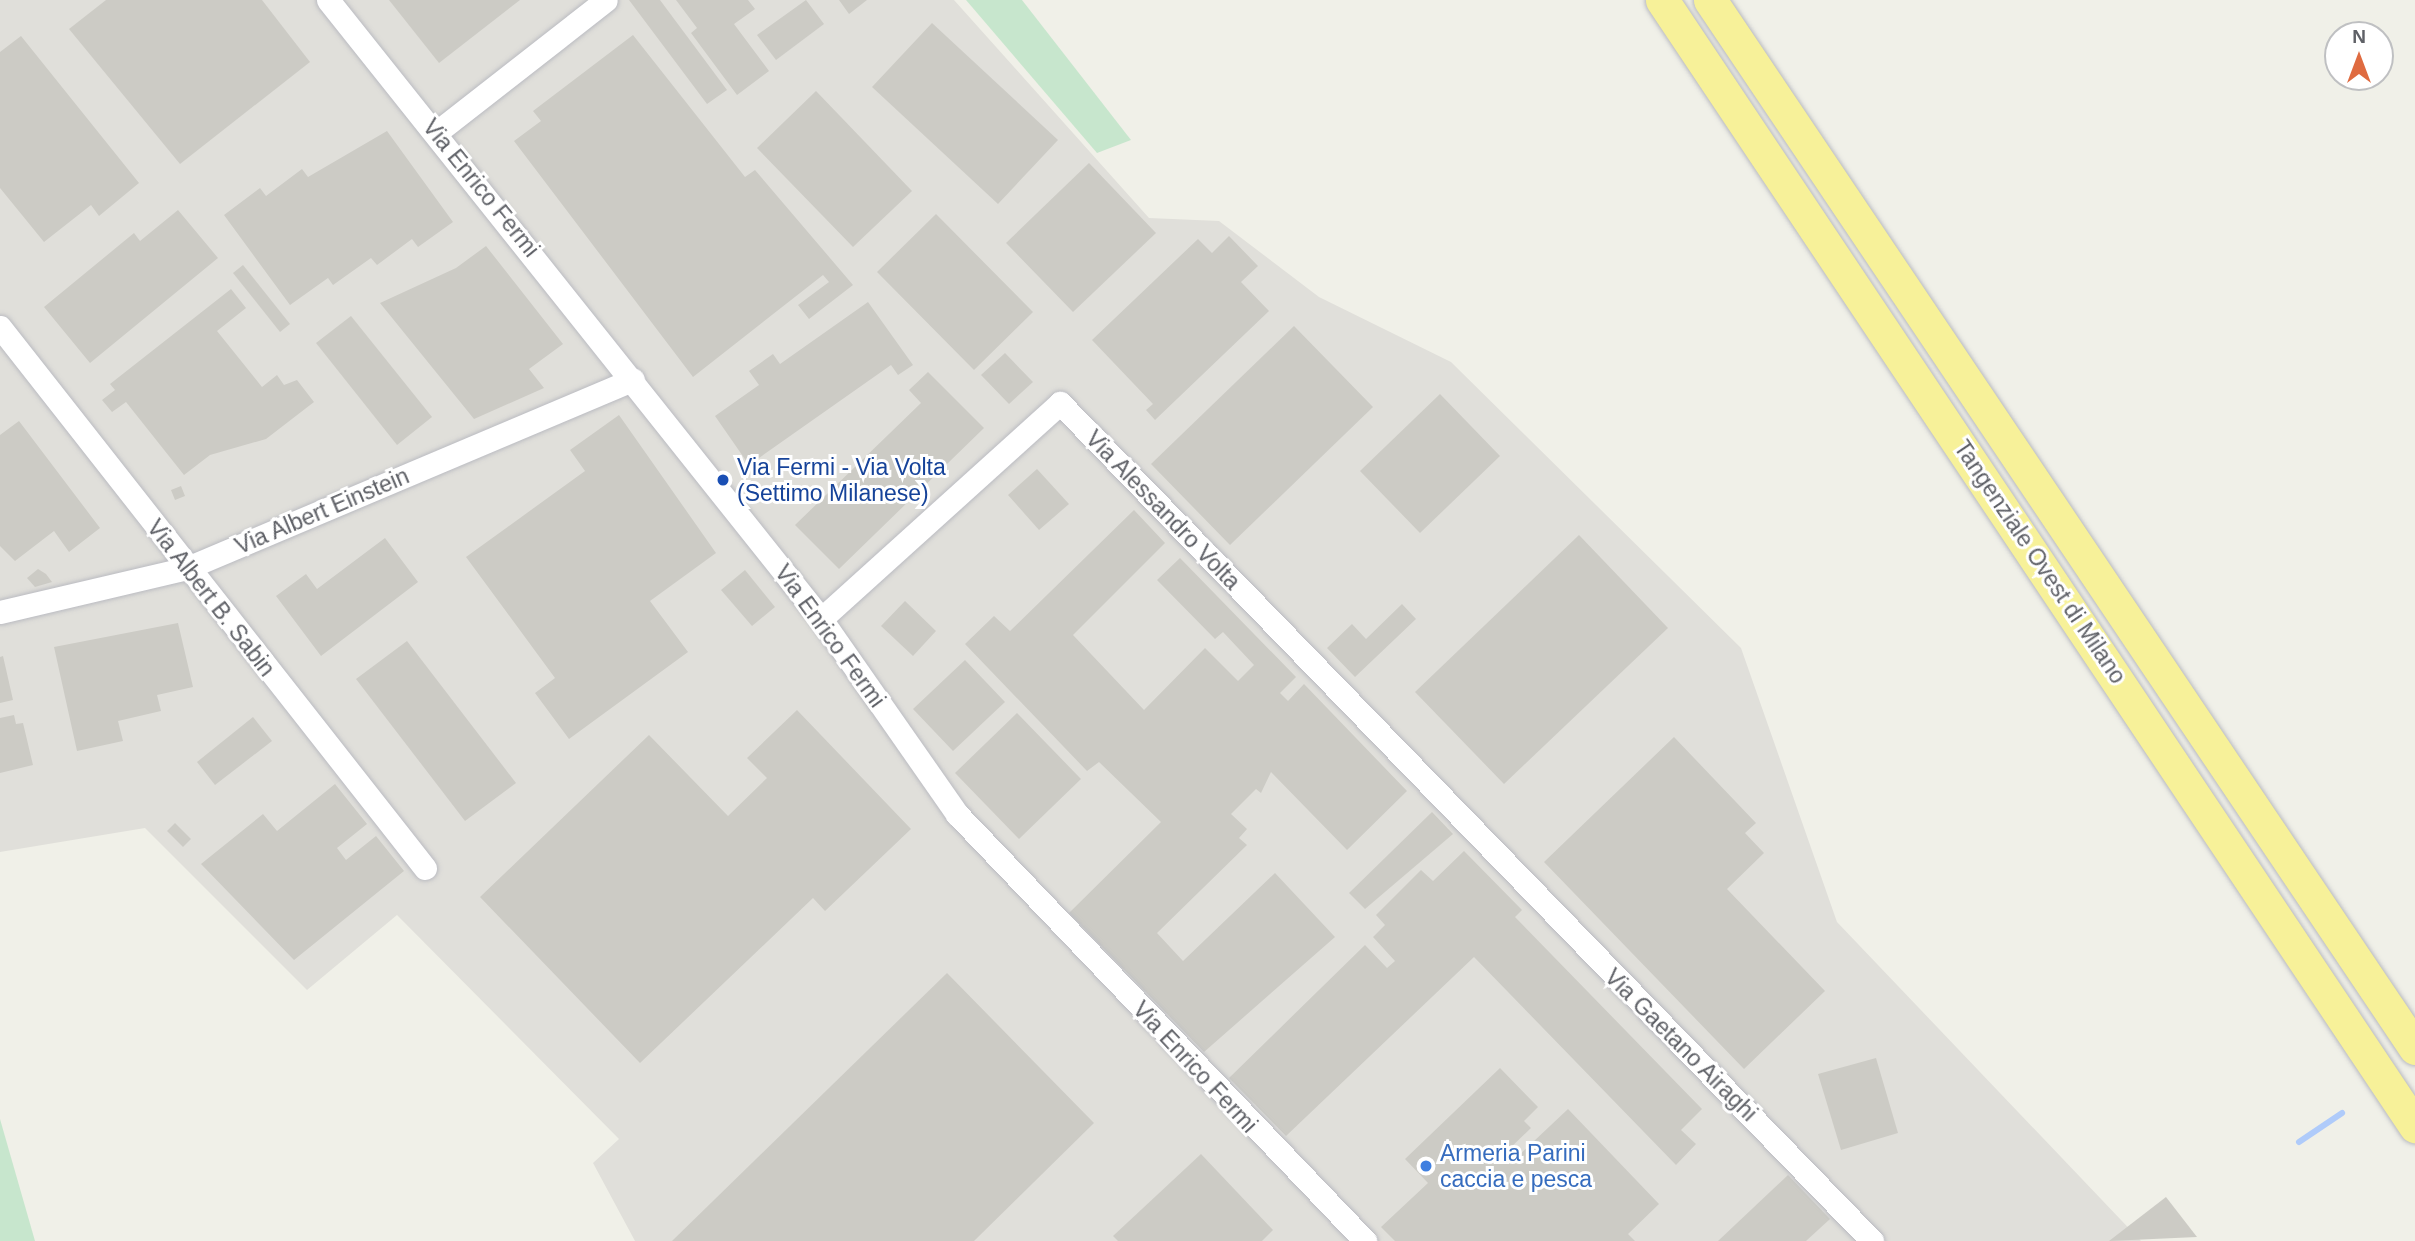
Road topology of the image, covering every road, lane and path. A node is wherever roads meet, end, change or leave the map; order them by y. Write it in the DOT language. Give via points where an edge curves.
graph roads {
  1 [pos="328,0"];
  2 [pos="606,0"];
  3 [pos="1662,0"];
  4 [pos="1710,0"];
  5 [pos="437,132"];
  6 [pos="0,327"];
  7 [pos="634,380"];
  8 [pos="187,568"];
  9 [pos="0,612"];
  10 [pos="821,619"];
  11 [pos="1489,850"];
  12 [pos="425,868"];
  13 [pos="2415,1048"];
  14 [pos="2415,1126"];
  15 [pos="1365,1241"];
  16 [pos="1872,1241"];
  1 -- 5 [label="street, Via Enrico Fermi"];
  2 -- 5 [label="street"];
  3 -- 14 [label="highway, Tangenziale Ovest di Milano"];
  4 -- 13 [label="highway, Tangenziale Ovest di Milano"];
  5 -- 7 [label="street, Via Enrico Fermi"];
  6 -- 8 [label="street, Via Albert B. Sabin"];
  7 -- 8 [label="street, Via Albert Einstein"];
  7 -- 10 [label="street, Via Enrico Fermi"];
  8 -- 9 [label="street, Via Albert Einstein"];
  8 -- 12 [label="street, Via Albert B. Sabin"];
  10 -- 11 [label="street, Via Alessandro Volta" via="1060,403"];
  10 -- 15 [label="street, Via Enrico Fermi" via="957,814"];
  11 -- 16 [label="street, Via Gaetano Airaghi"];
}
